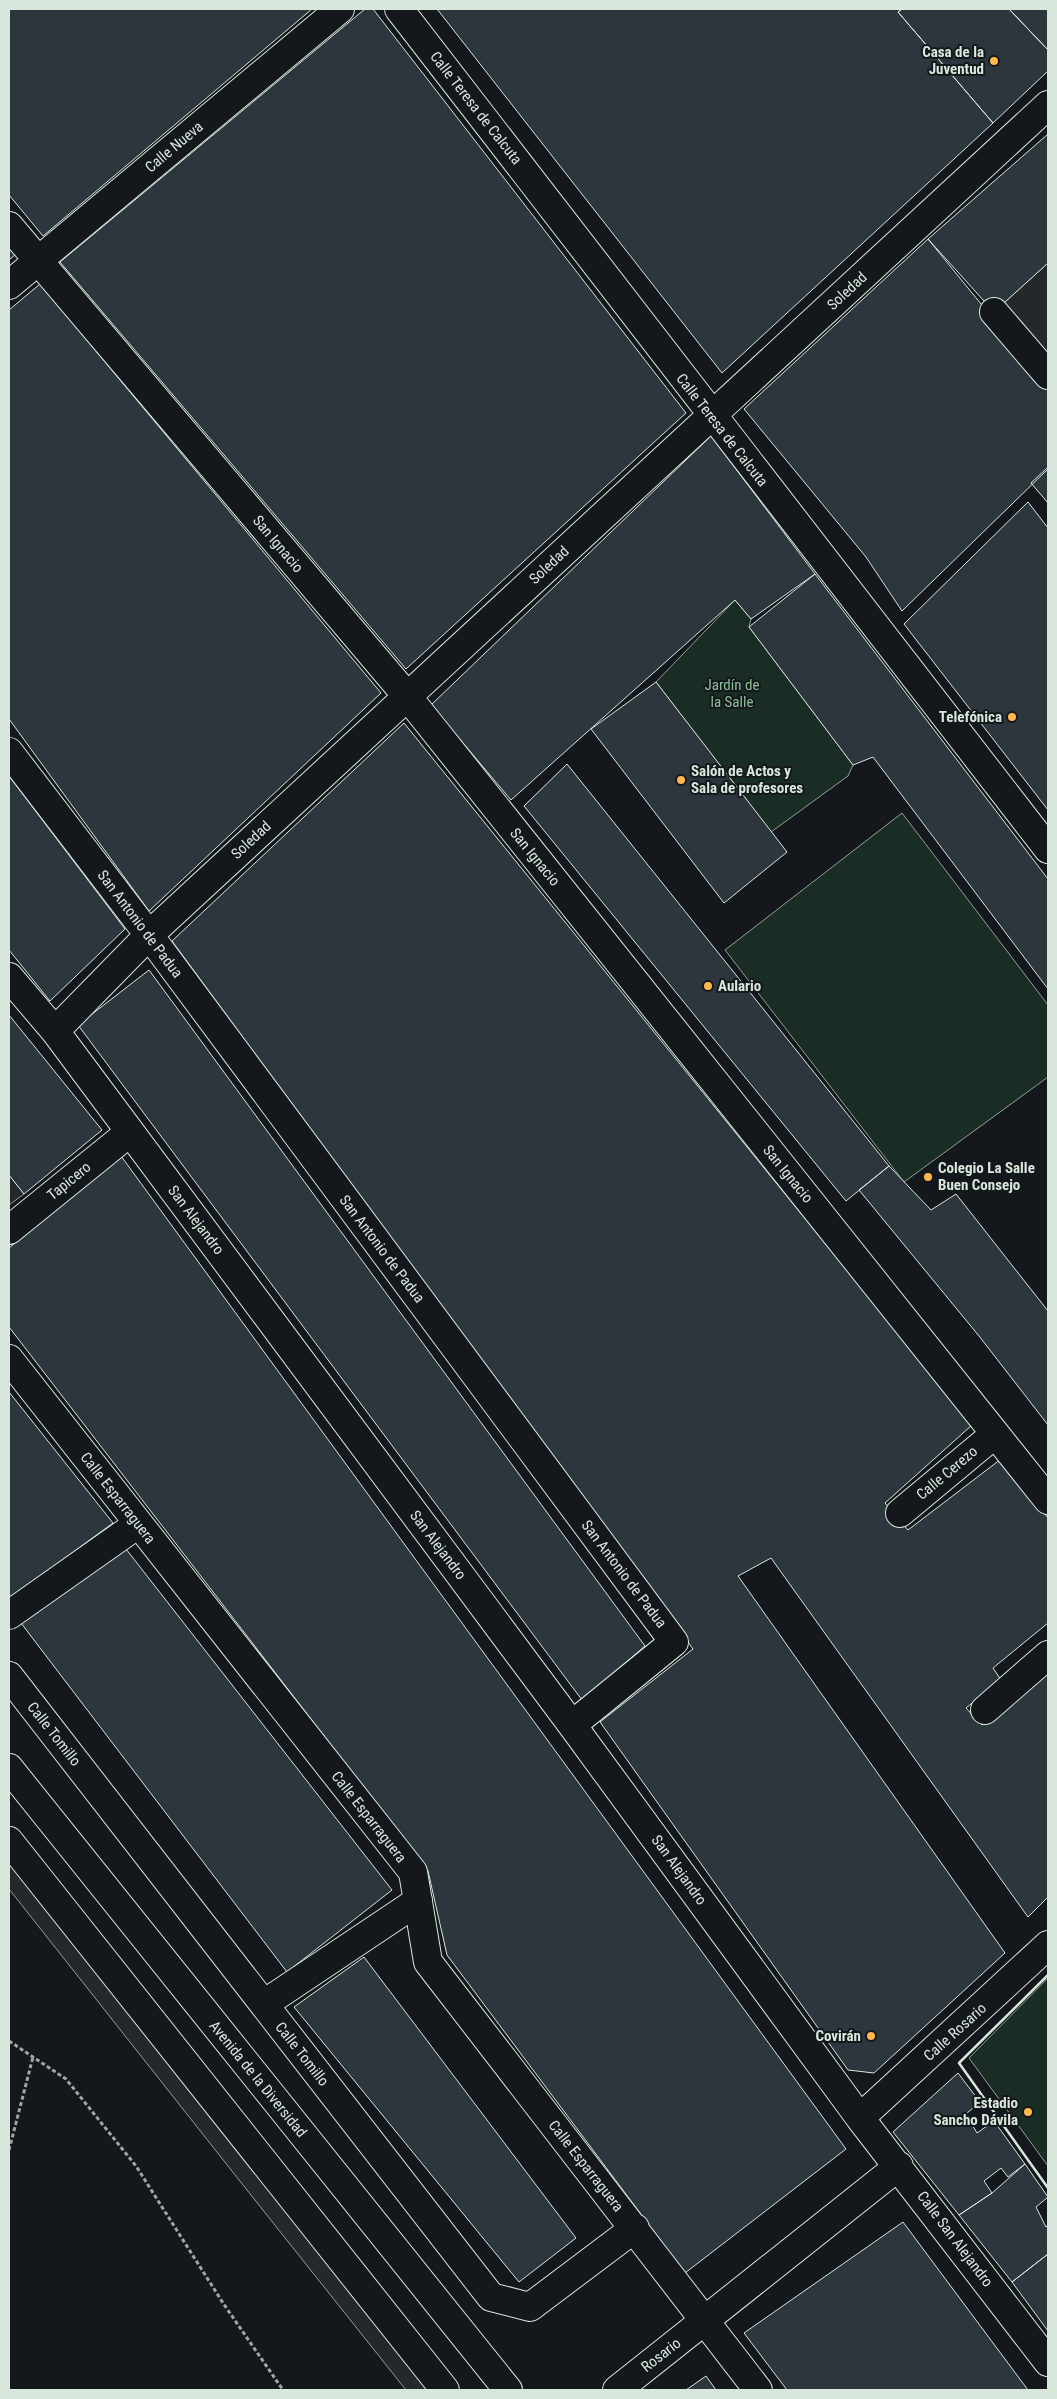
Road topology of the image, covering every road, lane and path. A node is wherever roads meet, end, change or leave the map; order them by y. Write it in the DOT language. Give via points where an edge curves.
graph roads {
  1 [pos="340,9"];
  2 [pos="399,9"];
  3 [pos="1048,105"];
  4 [pos="9,226"];
  5 [pos="38,260"];
  6 [pos="9,286"];
  7 [pos="994,312"];
  8 [pos="1048,375"];
  9 [pos="711,416"];
  10 [pos="406,696"];
  11 [pos="9,752"];
  12 [pos="1048,849"];
  13 [pos="149,935"];
  14 [pos="9,977"];
  15 [pos="55,1031"];
  16 [pos="130,1132"];
  17 [pos="9,1230"];
  18 [pos="9,1359"];
  19 [pos="995,1434"];
  20 [pos="1048,1500"];
  21 [pos="900,1512"];
  22 [pos="138,1524"];
  23 [pos="9,1615"];
  24 [pos="1048,1655"];
  25 [pos="9,1676"];
  26 [pos="985,1710"];
  27 [pos="572,1725"];
  28 [pos="9,1768"];
  29 [pos="9,1841"];
  30 [pos="418,1901"];
  31 [pos="1048,1945"];
  32 [pos="264,2004"];
  33 [pos="9,2041"];
  34 [pos="33,2057"];
  35 [pos="860,2118"];
  36 [pos="9,2150"];
  37 [pos="899,2166"];
  38 [pos="635,2228"];
  39 [pos="706,2320"];
  40 [pos="1048,2362"];
  41 [pos="283,2390"];
  42 [pos="446,2390"];
  43 [pos="508,2390"];
  44 [pos="616,2390"];
  45 [pos="758,2390"];
  1 -- 5 [label="street, Calle Nueva"];
  2 -- 9 [label="street, Calle Teresa de Calcuta"];
  3 -- 9 [label="street, Soledad"];
  4 -- 5 [label="street, San Ignacio"];
  5 -- 6 [label="street, Calle Nueva"];
  5 -- 10 [label="street, San Ignacio"];
  7 -- 8 [label="street"];
  9 -- 10 [label="street, Soledad"];
  9 -- 12 [label="street, Calle Teresa de Calcuta"];
  10 -- 13 [label="street, Soledad"];
  10 -- 19 [label="street, San Ignacio"];
  11 -- 13 [label="street, San Antonio de Padua"];
  13 -- 15 [label="street, Soledad"];
  13 -- 27 [label="street, San Antonio de Padua" via="674,1642"];
  14 -- 15 [label="street, San Alejandro"];
  15 -- 16 [label="street, San Alejandro"];
  16 -- 17 [label="street, Tapicero"];
  16 -- 27 [label="street, San Alejandro"];
  18 -- 22 [label="street, Calle Esparraguera"];
  19 -- 20 [label="street, San Ignacio"];
  19 -- 21 [label="street, Calle Cerezo"];
  22 -- 23 [label="street"];
  22 -- 30 [label="street, Calle Esparraguera" via="412,1872"];
  24 -- 26 [label="street"];
  25 -- 32 [label="street, Calle Tomillo"];
  27 -- 35 [label="street, San Alejandro"];
  28 -- 43 [label="street, Avenida de la Diversidad"];
  29 -- 42 [label="street"];
  30 -- 32 [label="street"];
  30 -- 38 [label="street, Calle Esparraguera" via="428,1962"];
  31 -- 35 [label="street, Calle Rosario"];
  32 -- 38 [label="street, Calle Tomillo" via="491,2297 530,2307"];
  33 -- 34 [label="path"];
  34 -- 36 [label="path"];
  34 -- 41 [label="path" via="66,2079 136,2166 222,2303"];
  35 -- 37 [label="street, Calle San Alejandro"];
  37 -- 39 [label="street, Rosario"];
  37 -- 40 [label="street, Calle San Alejandro"];
  38 -- 39 [label="street, Calle Esparraguera"];
  39 -- 44 [label="street, Rosario"];
  39 -- 45 [label="street, Calle Esparraguera"];
}
